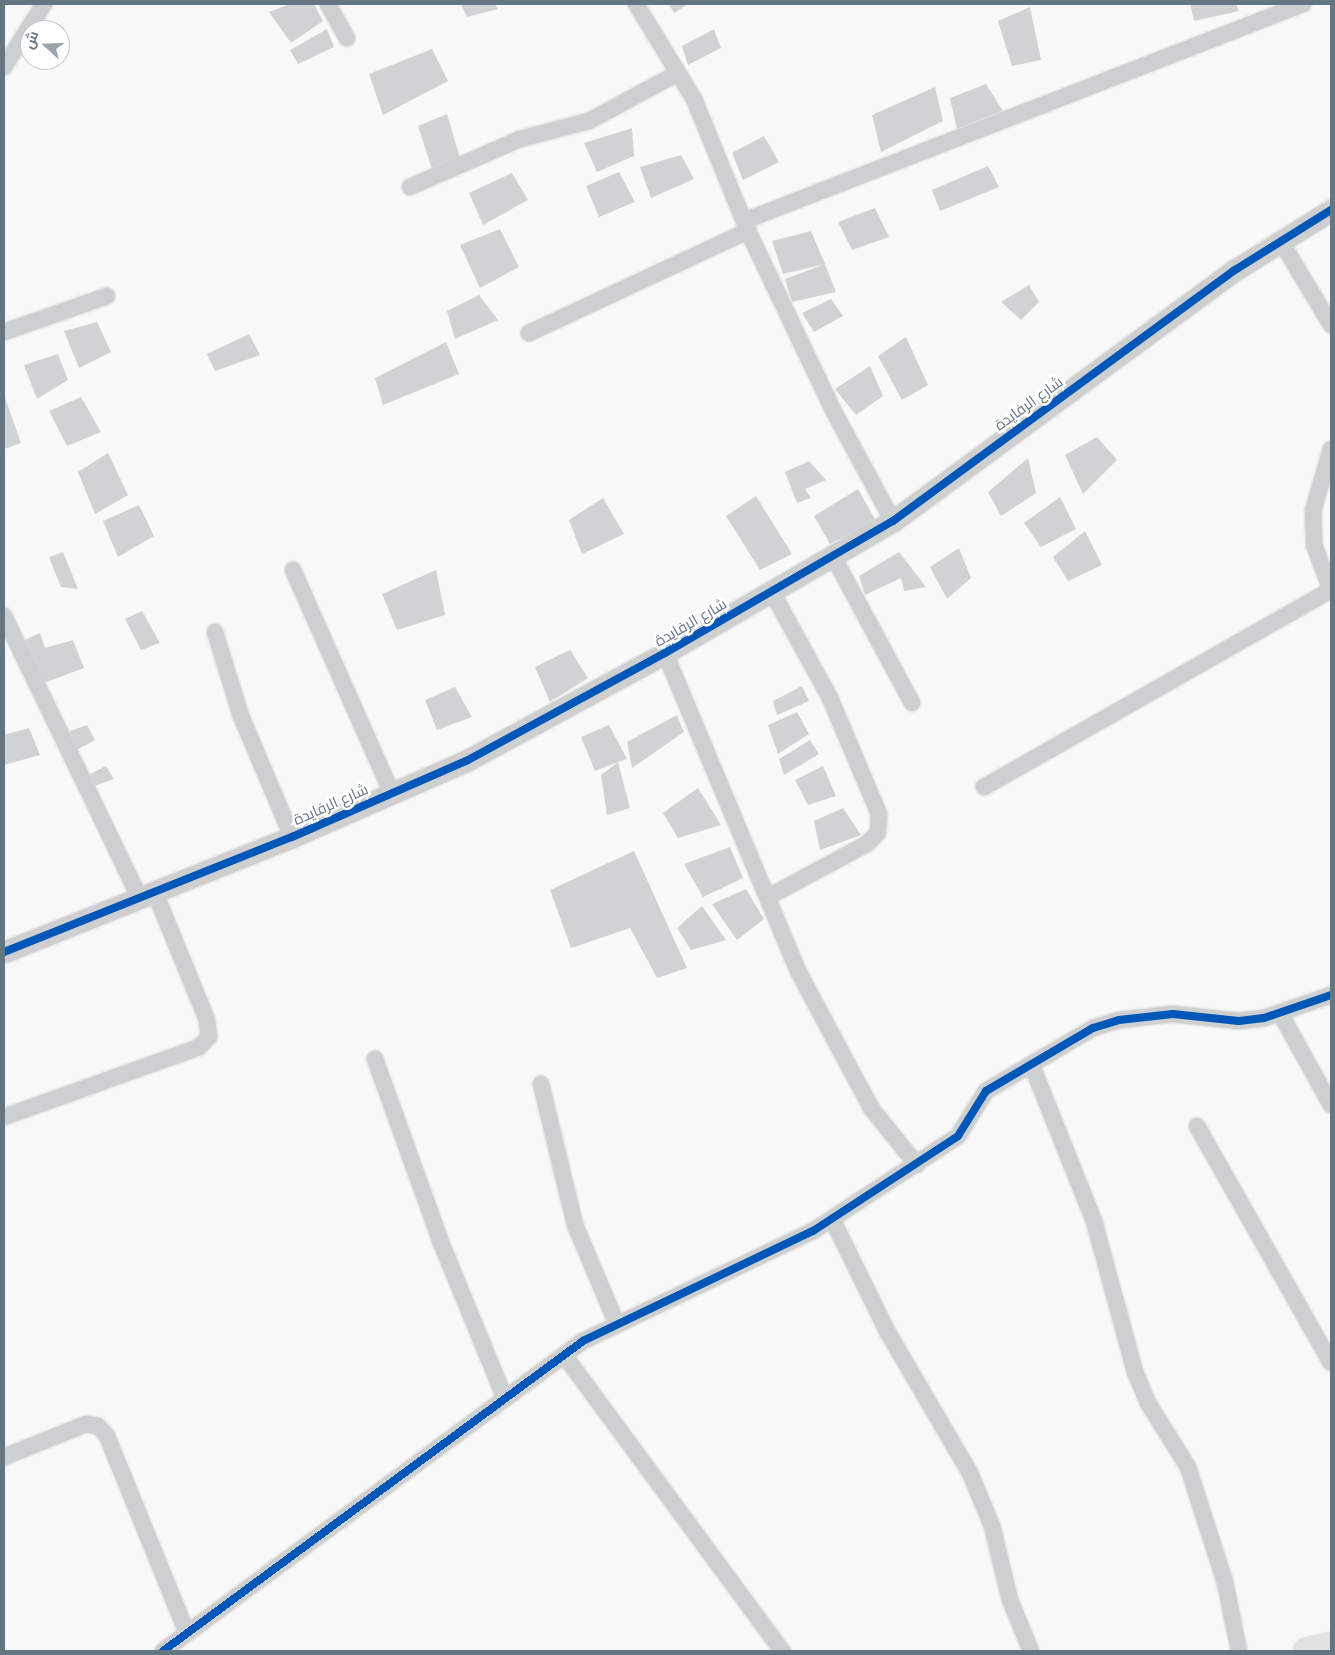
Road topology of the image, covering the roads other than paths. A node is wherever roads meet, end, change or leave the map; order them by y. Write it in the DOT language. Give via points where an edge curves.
graph roads {
  1 [pos="44,4"];
  2 [pos="328,4"];
  3 [pos="636,4"];
  4 [pos="1303,4"];
  5 [pos="347,38"];
  6 [pos="4,67"];
  7 [pos="678,73"];
  8 [pos="410,187"];
  9 [pos="1331,210"];
  10 [pos="746,226"];
  11 [pos="1280,240"];
  12 [pos="107,296"];
  13 [pos="1331,325"];
  14 [pos="4,332"];
  15 [pos="529,333"];
  16 [pos="1331,449"];
  17 [pos="892,522"];
  18 [pos="834,556"];
  19 [pos="293,570"];
  20 [pos="1331,590"];
  21 [pos="772,592"];
  22 [pos="4,616"];
  23 [pos="215,632"];
  24 [pos="665,653"];
  25 [pos="912,703"];
  26 [pos="984,787"];
  27 [pos="392,793"];
  28 [pos="292,836"];
  29 [pos="146,893"];
  30 [pos="768,897"];
  31 [pos="4,952"];
  32 [pos="1331,995"];
  33 [pos="1280,1013"];
  34 [pos="375,1059"];
  35 [pos="1032,1066"];
  36 [pos="541,1084"];
  37 [pos="1331,1105"];
  38 [pos="4,1117"];
  39 [pos="1197,1126"];
  40 [pos="918,1165"];
  41 [pos="832,1219"];
  42 [pos="616,1322"];
  43 [pos="564,1355"];
  44 [pos="1331,1363"];
  45 [pos="504,1396"];
  46 [pos="4,1457"];
  47 [pos="187,1634"];
  48 [pos="1331,1646"];
  49 [pos="163,1651"];
  50 [pos="782,1651"];
  51 [pos="1031,1651"];
  52 [pos="1239,1651"];
  53 [pos="1307,1651"];
  1 -- 6 [label="street"];
  2 -- 5 [label="street"];
  3 -- 7 [label="street"];
  4 -- 10 [label="street"];
  7 -- 8 [label="street" via="589,121 520,139"];
  7 -- 10 [label="street" via="694,98"];
  9 -- 11 [label="street, شارع الرفايدة"];
  10 -- 15 [label="street"];
  10 -- 17 [label="street" via="834,412"];
  11 -- 13 [label="street"];
  11 -- 17 [label="street, شارع الرفايدة"];
  12 -- 14 [label="street"];
  16 -- 20 [label="street" via="1313,511 1314,545"];
  17 -- 18 [label="street, شارع الرفايدة"];
  18 -- 21 [label="street, شارع الرفايدة"];
  18 -- 25 [label="street"];
  19 -- 27 [label="street"];
  20 -- 26 [label="street"];
  21 -- 24 [label="street, شارع الرفايدة"];
  21 -- 30 [label="street" via="830,698 879,814 878,832 867,844"];
  22 -- 29 [label="street"];
  23 -- 28 [label="street" via="241,716"];
  24 -- 27 [label="street, شارع الرفايدة" via="466,761"];
  24 -- 30 [label="street"];
  27 -- 28 [label="street, شارع الرفايدة"];
  28 -- 29 [label="street, شارع الرفايدة"];
  29 -- 31 [label="street, شارع الرفايدة"];
  29 -- 38 [label="street" via="207,1020 209,1037 199,1047"];
  30 -- 40 [label="street" via="798,971 838,1053 871,1108"];
  32 -- 33 [label="street"];
  33 -- 35 [label="street" via="1239,1021 1172,1014 1119,1020 1093,1028"];
  33 -- 37 [label="street"];
  34 -- 45 [label="street" via="440,1240"];
  35 -- 40 [label="street" via="986,1091 958,1136"];
  35 -- 52 [label="street" via="1094,1221 1135,1372 1148,1403 1188,1467 1225,1582"];
  36 -- 42 [label="street" via="575,1225"];
  39 -- 44 [label="street"];
  40 -- 41 [label="street"];
  41 -- 42 [label="street" via="748,1264"];
  41 -- 51 [label="street" via="887,1331 970,1473 992,1526 1010,1600"];
  42 -- 43 [label="street"];
  43 -- 45 [label="street"];
  43 -- 50 [label="street"];
  45 -- 47 [label="street"];
  46 -- 47 [label="street" via="86,1424 98,1426 107,1436"];
  47 -- 49 [label="street"];
  48 -- 53 [label="main road"];
}
